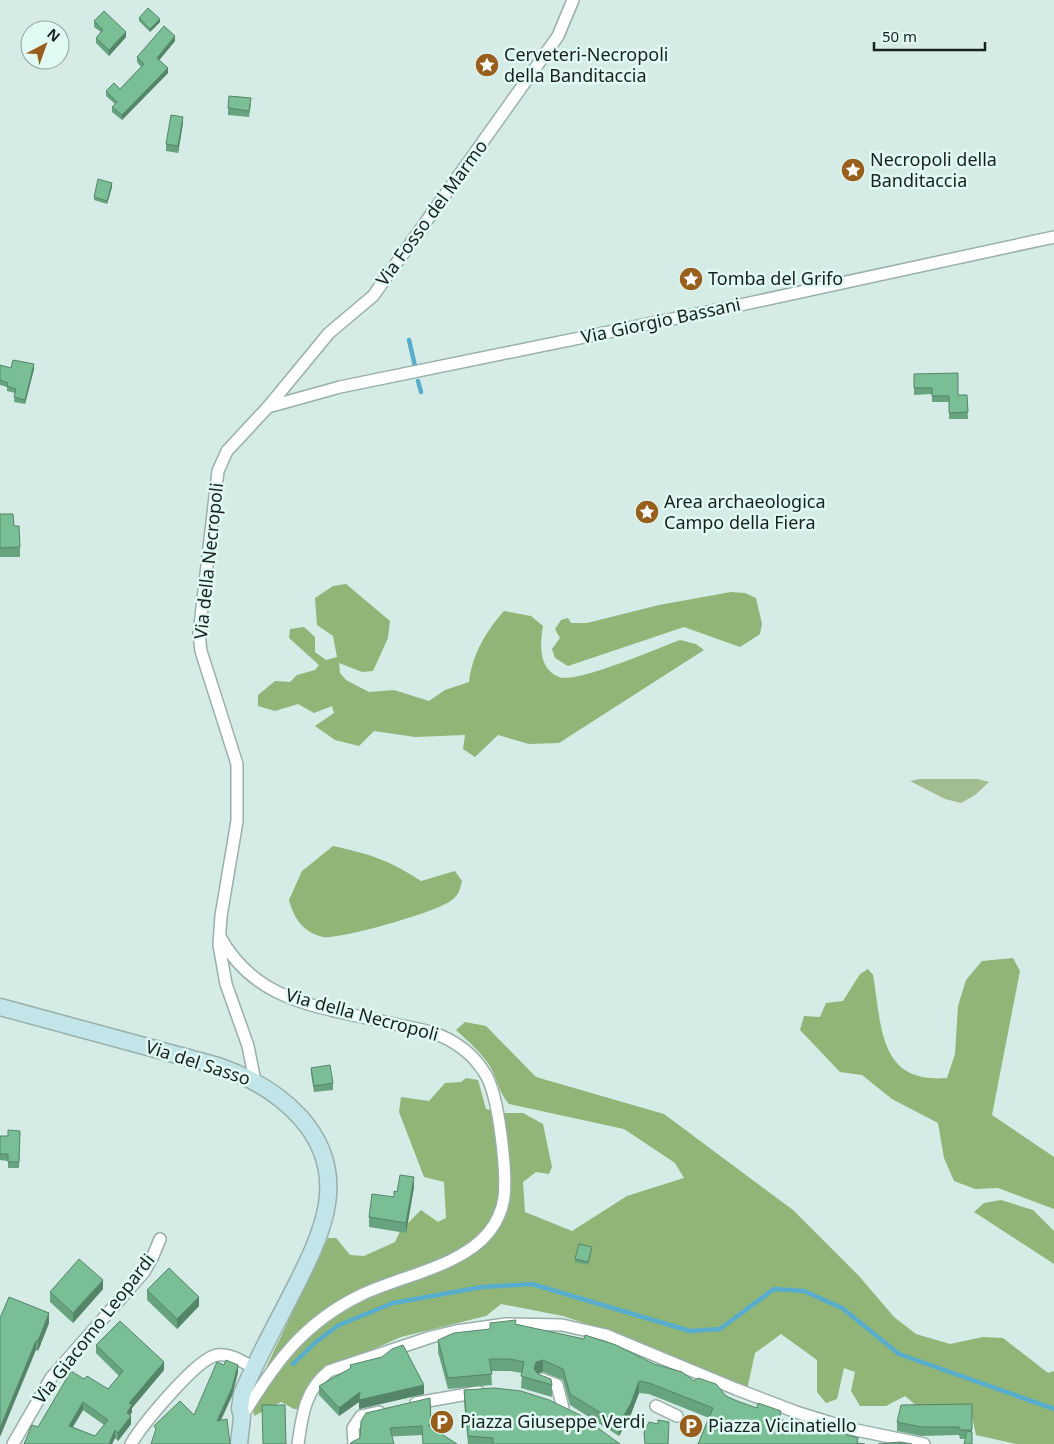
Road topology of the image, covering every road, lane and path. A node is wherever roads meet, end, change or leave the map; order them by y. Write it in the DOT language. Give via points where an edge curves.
graph roads {
  1 [pos="574,0"];
  2 [pos="1054,237"];
  3 [pos="268,407"];
  4 [pos="219,936"];
  5 [pos="0,1007"];
  6 [pos="255,1081"];
  7 [pos="160,1238"];
  8 [pos="254,1368"];
  9 [pos="541,1379"];
  10 [pos="493,1391"];
  11 [pos="408,1405"];
  12 [pos="656,1406"];
  13 [pos="389,1410"];
  14 [pos="574,1414"];
  15 [pos="677,1416"];
  16 [pos="242,1417"];
  17 [pos="13,1444"];
  18 [pos="131,1444"];
  19 [pos="239,1444"];
  20 [pos="298,1444"];
  21 [pos="354,1444"];
  22 [pos="924,1444"];
  1 -- 3 [label="street, Via Fosso del Marmo" via="558,36 373,296 329,333"];
  2 -- 3 [label="street, Via Giorgio Bassani" via="340,387"];
  3 -- 4 [label="street, Via della Necropoli" via="228,451 218,471 199,634 201,651 237,764 237,821"];
  4 -- 6 [label="street, Via della Necropoli" via="224,976 248,1046"];
  4 -- 16 [label="street, Via della Necropoli" via="249,974 290,999 431,1032 464,1048 491,1085 505,1178 499,1214 490,1231 475,1245 442,1263 362,1294 325,1316 289,1348"];
  5 -- 6 [label="street, Via del Sasso" via="218,1066"];
  6 -- 8 [label="street, Via del Sasso" via="281,1099 309,1129 325,1160 329,1189 324,1221 311,1255"];
  7 -- 17 [label="street, Via Giacomo Leopardi" via="144,1272 51,1378"];
  8 -- 16 [label="street, Via del Sasso" via="240,1397"];
  8 -- 18 [label="street" via="226,1355 210,1357 154,1412"];
  9 -- 14 [label="street" via="557,1384 558,1407"];
  10 -- 11 [label="street"];
  12 -- 15 [label="street"];
  13 -- 21 [label="street" via="361,1416 353,1428"];
  16 -- 19 [label="street, Via della Necropoli"];
  20 -- 22 [label="street" via="307,1397 329,1371 444,1334 500,1325 542,1324 593,1331 796,1412"];
}
